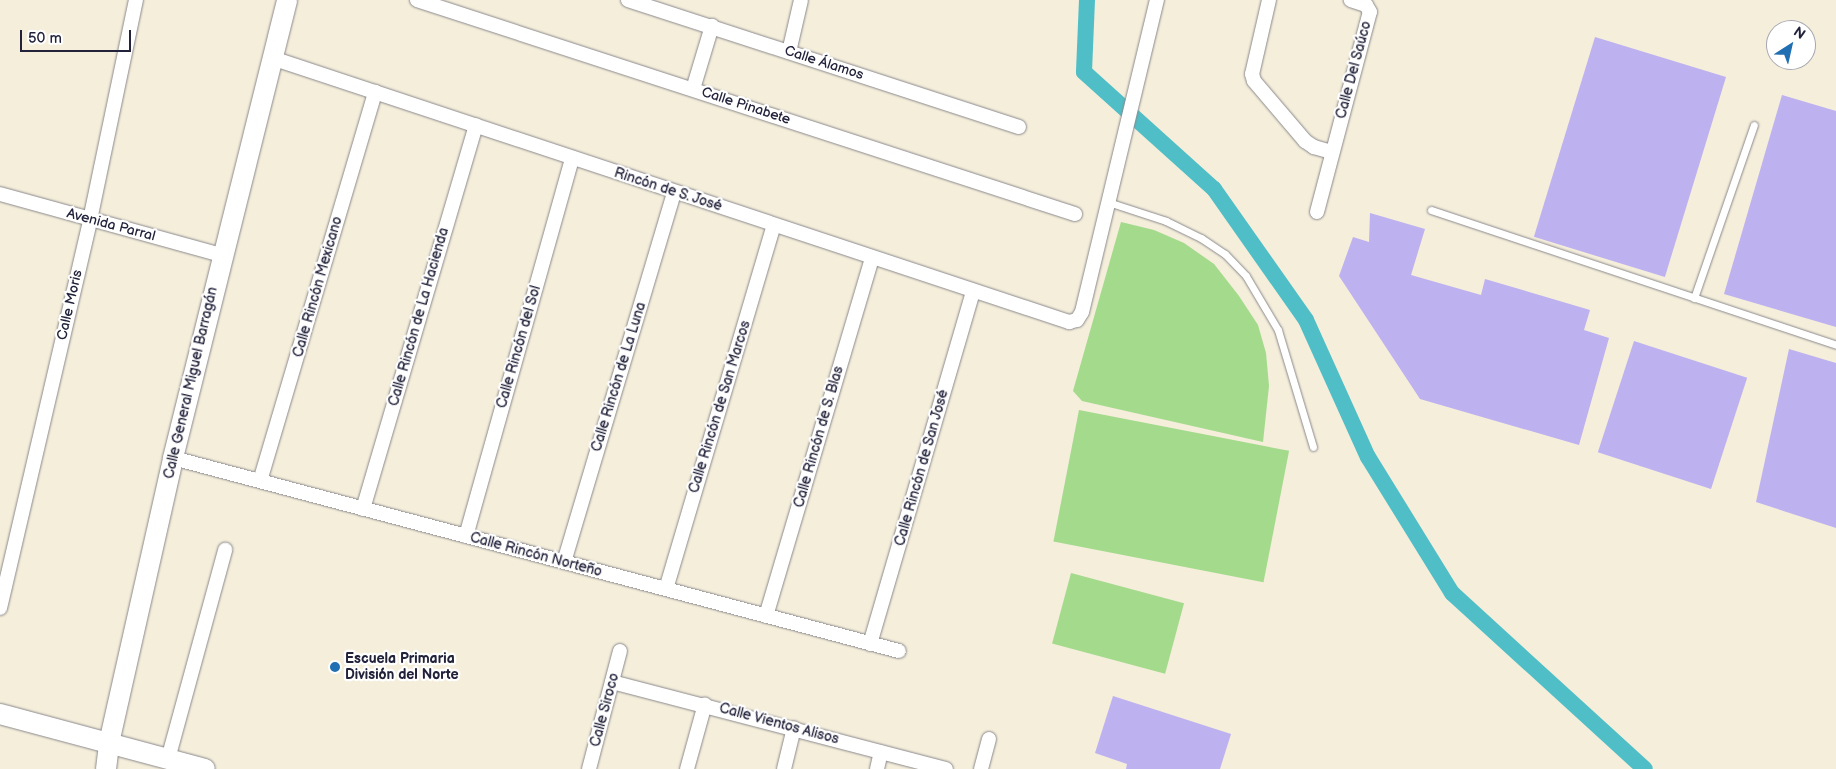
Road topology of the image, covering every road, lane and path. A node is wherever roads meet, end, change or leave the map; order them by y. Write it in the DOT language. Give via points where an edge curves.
graph roads {
  1 [pos="136,0"];
  2 [pos="287,0"];
  3 [pos="417,0"];
  4 [pos="628,0"];
  5 [pos="801,0"];
  6 [pos="1269,0"];
  7 [pos="1351,0"];
  8 [pos="1155,6"];
  9 [pos="712,26"];
  10 [pos="789,52"];
  11 [pos="272,58"];
  12 [pos="693,89"];
  13 [pos="375,92"];
  14 [pos="476,125"];
  15 [pos="1754,125"];
  16 [pos="1019,128"];
  17 [pos="1332,152"];
  18 [pos="572,158"];
  19 [pos="674,192"];
  20 [pos="0,194"];
  21 [pos="1108,202"];
  22 [pos="1430,210"];
  23 [pos="1317,212"];
  24 [pos="1075,214"];
  25 [pos="90,220"];
  26 [pos="774,225"];
  27 [pos="222,255"];
  28 [pos="872,257"];
  29 [pos="973,291"];
  30 [pos="1694,298"];
  31 [pos="1836,345"];
  32 [pos="1313,447"];
  33 [pos="173,458"];
  34 [pos="260,482"];
  35 [pos="363,509"];
  36 [pos="466,536"];
  37 [pos="225,550"];
  38 [pos="564,562"];
  39 [pos="666,590"];
  40 [pos="0,608"];
  41 [pos="766,616"];
  42 [pos="870,644"];
  43 [pos="620,651"];
  44 [pos="899,651"];
  45 [pos="612,682"];
  46 [pos="705,704"];
  47 [pos="0,714"];
  48 [pos="794,728"];
  49 [pos="989,739"];
  50 [pos="109,743"];
  51 [pos="881,752"];
  52 [pos="168,759"];
  53 [pos="106,769"];
  54 [pos="205,769"];
  55 [pos="589,769"];
  56 [pos="687,769"];
  57 [pos="784,769"];
  58 [pos="877,769"];
  59 [pos="946,769"];
  60 [pos="981,769"];
  1 -- 25 [label="street, Calle Moris"];
  2 -- 11 [label="main road, Calle General Miguel Barragán"];
  3 -- 12 [label="street, Calle Pinabete"];
  4 -- 9 [label="street, Calle Álamos"];
  5 -- 10 [label="street"];
  6 -- 17 [label="street" via="1252,74 1254,81 1305,140 1314,147"];
  7 -- 17 [label="street, Calle Del Saúco" via="1366,5 1370,12"];
  8 -- 21 [label="street"];
  9 -- 10 [label="street, Calle Álamos"];
  9 -- 12 [label="street"];
  10 -- 16 [label="street, Calle Álamos"];
  11 -- 13 [label="street, Rincón de S. José"];
  11 -- 27 [label="main road, Calle General Miguel Barragán"];
  12 -- 24 [label="street, Calle Pinabete"];
  13 -- 14 [label="street, Rincón de S. José"];
  13 -- 34 [label="street, Calle Rincón Mexicano"];
  14 -- 18 [label="street, Rincón de S. José"];
  14 -- 35 [label="street, Calle Rincón de La Hacienda"];
  15 -- 30 [label="lane"];
  17 -- 23 [label="street, Calle Del Saúco"];
  18 -- 19 [label="street, Rincón de S. José"];
  18 -- 36 [label="street, Calle Rincón del Sol"];
  19 -- 26 [label="street, Rincón de S. José"];
  19 -- 38 [label="street, Calle Rincón de La Luna"];
  20 -- 25 [label="street, Avenida Parral"];
  21 -- 29 [label="street, Rincón de S. José" via="1082,312 1077,320 1064,321"];
  21 -- 32 [label="lane" via="1166,221 1200,238 1225,254 1246,276 1278,330"];
  22 -- 30 [label="lane"];
  25 -- 27 [label="street, Avenida Parral"];
  25 -- 40 [label="street, Calle Moris"];
  26 -- 28 [label="street, Rincón de S. José"];
  26 -- 39 [label="street, Calle Rincón de San Marcos"];
  27 -- 33 [label="main road, Calle General Miguel Barragán"];
  28 -- 29 [label="street, Rincón de S. José"];
  28 -- 41 [label="street, Calle Rincón de S. Blas"];
  29 -- 42 [label="street, Calle Rincón de San José"];
  30 -- 31 [label="lane"];
  33 -- 34 [label="street, Calle Rincón Norteño"];
  33 -- 50 [label="main road, Calle General Miguel Barragán"];
  34 -- 35 [label="street, Calle Rincón Norteño"];
  35 -- 36 [label="street, Calle Rincón Norteño"];
  36 -- 38 [label="street, Calle Rincón Norteño"];
  37 -- 52 [label="street"];
  38 -- 39 [label="street, Calle Rincón Norteño"];
  39 -- 41 [label="street, Calle Rincón Norteño"];
  41 -- 42 [label="street, Calle Rincón Norteño"];
  42 -- 44 [label="street, Calle Rincón Norteño"];
  43 -- 45 [label="street, Calle Siroco"];
  45 -- 46 [label="street, Calle Vientos Alisos"];
  45 -- 55 [label="street, Calle Siroco"];
  46 -- 48 [label="street, Calle Vientos Alisos"];
  46 -- 56 [label="street"];
  47 -- 50 [label="main road"];
  48 -- 51 [label="street, Calle Vientos Alisos"];
  48 -- 57 [label="street"];
  49 -- 60 [label="street"];
  50 -- 52 [label="main road"];
  50 -- 53 [label="main road, Calle General Miguel Barragán"];
  51 -- 58 [label="street"];
  51 -- 59 [label="street, Calle Vientos Alisos"];
  52 -- 54 [label="main road"];
}
